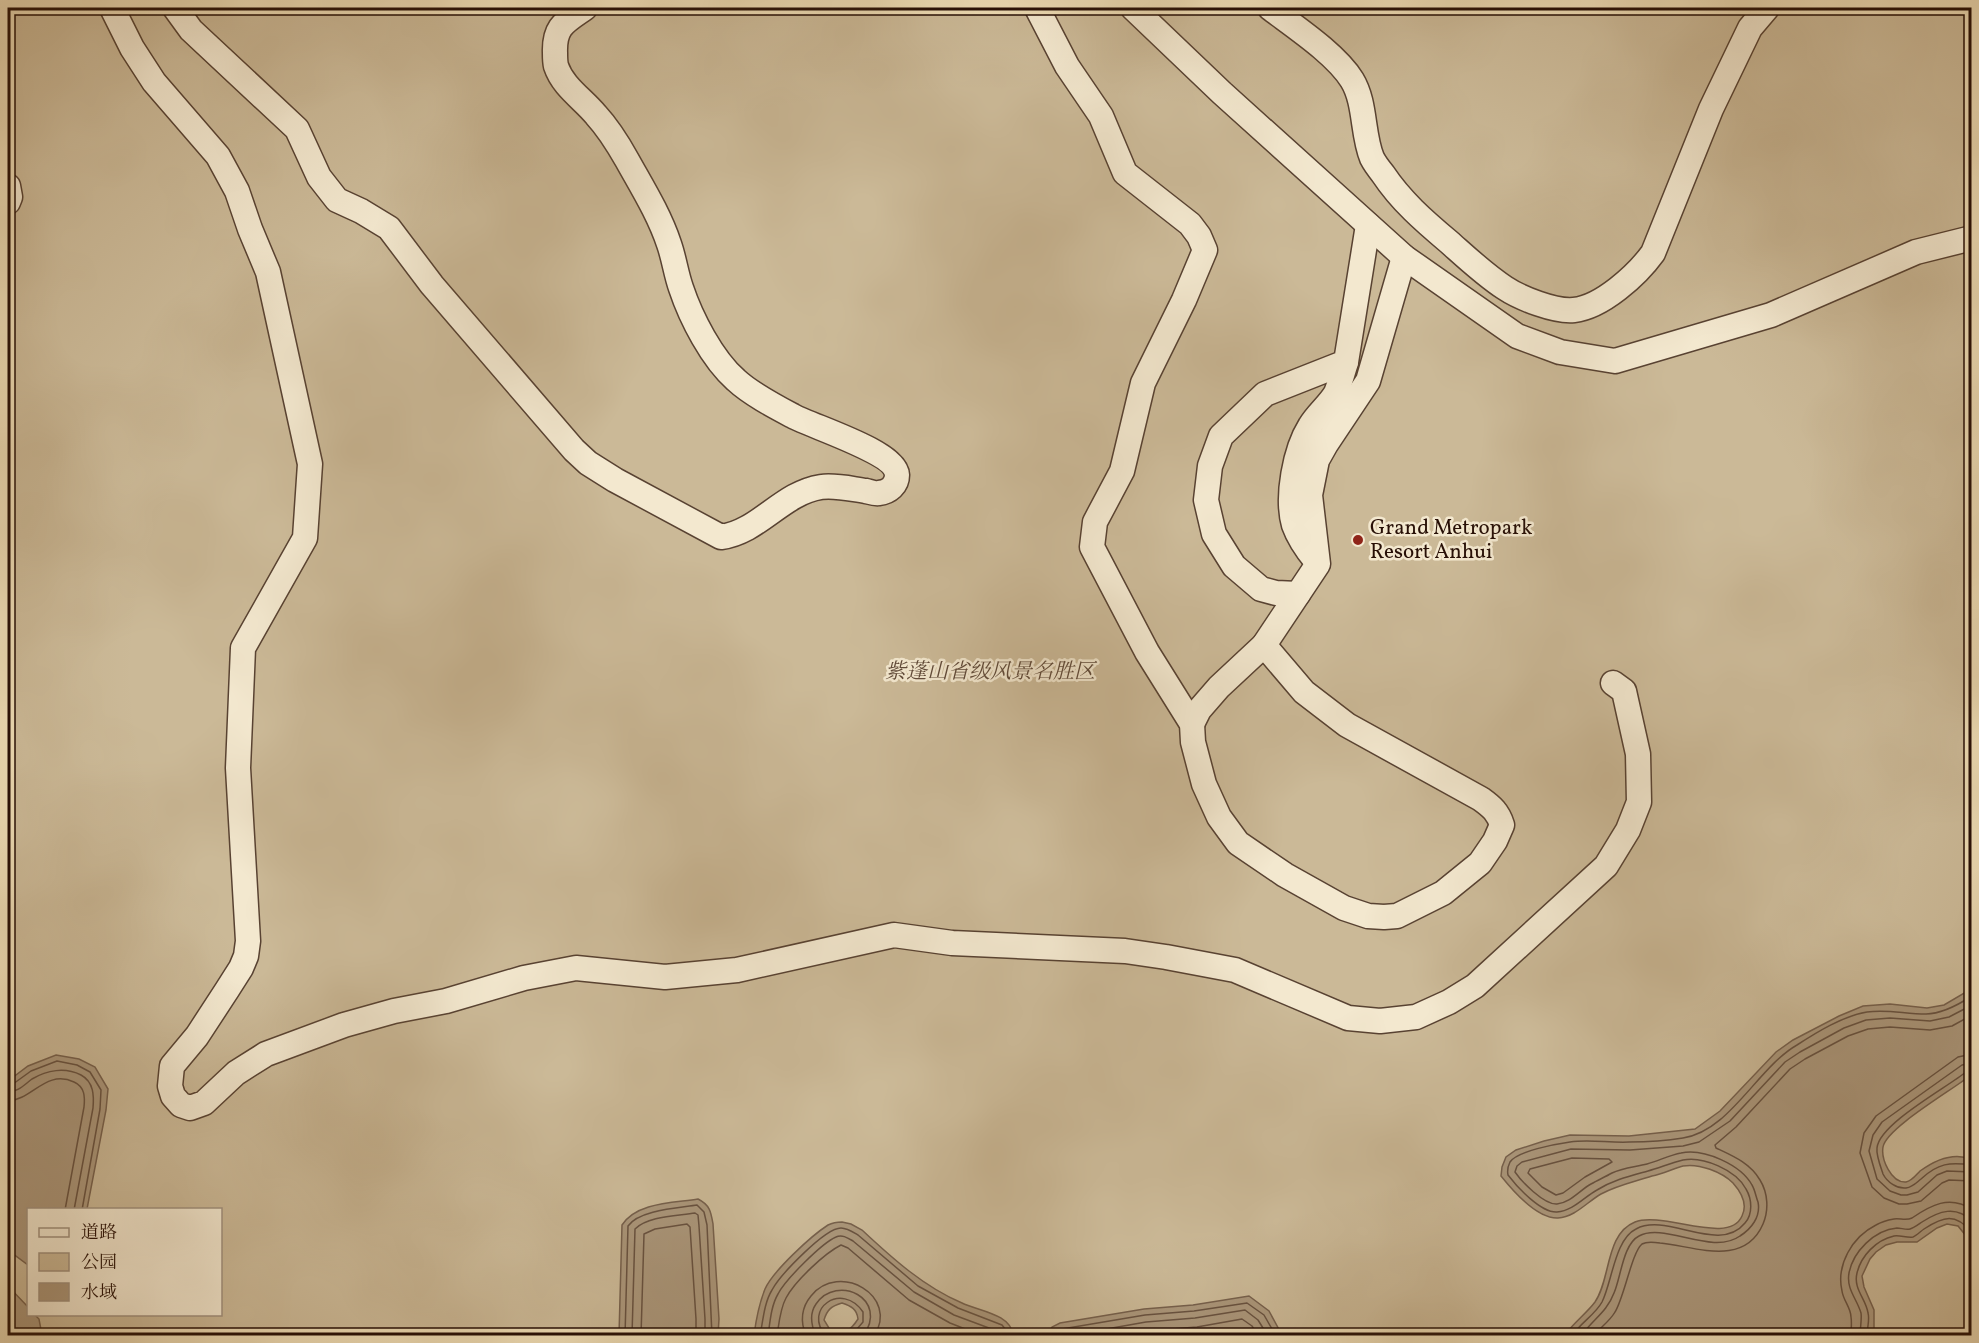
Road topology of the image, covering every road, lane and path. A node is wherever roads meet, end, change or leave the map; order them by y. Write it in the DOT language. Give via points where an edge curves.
graph roads {
  1 [pos="112,8"];
  2 [pos="175,8"];
  3 [pos="585,8"];
  4 [pos="1037,8"];
  5 [pos="1132,8"];
  6 [pos="1270,8"];
  7 [pos="1767,8"];
  8 [pos="8,186"];
  9 [pos="8,201"];
  10 [pos="1368,225"];
  11 [pos="1971,238"];
  12 [pos="1404,257"];
  13 [pos="1346,362"];
  14 [pos="1318,564"];
  15 [pos="1298,594"];
  16 [pos="1264,645"];
  17 [pos="1613,683"];
  18 [pos="1192,724"];
  1 -- 17 [label="street" via="154,82 218,156 237,191 268,273 310,464 305,538 243,648 238,768 249,941 246,956 198,1036 172,1066 170,1086 181,1105 198,1106 236,1072 266,1054 344,1025 524,978 576,968 665,977 737,970 894,935 952,943 1125,951 1166,957 1235,970 1348,1018 1380,1022 1416,1017 1476,986 1606,866 1628,830 1639,802 1638,754 1624,691"];
  2 -- 3 [label="street" via="191,30 297,129 320,177 337,200 389,228 432,285 588,463 721,537 744,530 784,502 819,488 879,493 891,489 897,475 887,459 794,417 737,381 703,337 681,288 670,244 651,201 617,142 596,114 564,83 555,65 554,37 564,23"];
  4 -- 18 [label="street" via="1067,66 1101,116 1125,173 1190,224 1205,250 1143,383 1122,471 1095,522 1092,547 1147,652"];
  5 -- 10 [label="street"];
  6 -- 7 [label="street" via="1342,66 1358,92 1372,159 1408,207 1506,289 1573,311 1603,298 1642,268 1653,253 1711,109 1750,28"];
  8 -- 9 [label="street"];
  10 -- 12 [label="street"];
  10 -- 13 [label="street"];
  11 -- 12 [label="street" via="1916,252 1771,315 1615,361 1560,352 1517,336"];
  12 -- 14 [label="street" via="1368,381 1317,460 1310,495"];
  13 -- 14 [label="street" via="1335,393 1301,445 1293,480 1295,526"];
  13 -- 15 [label="street" via="1266,394 1221,436 1210,466 1206,500 1214,534 1234,566 1261,589"];
  14 -- 15 [label="street"];
  15 -- 16 [label="street"];
  16 -- 18 [label="street" via="1219,687"];
  16 -- 18 [label="street" via="1304,692 1347,725 1497,812 1502,825 1480,863 1443,893 1396,916 1368,916 1344,908 1285,875 1234,837 1219,817 1204,784"];
}
